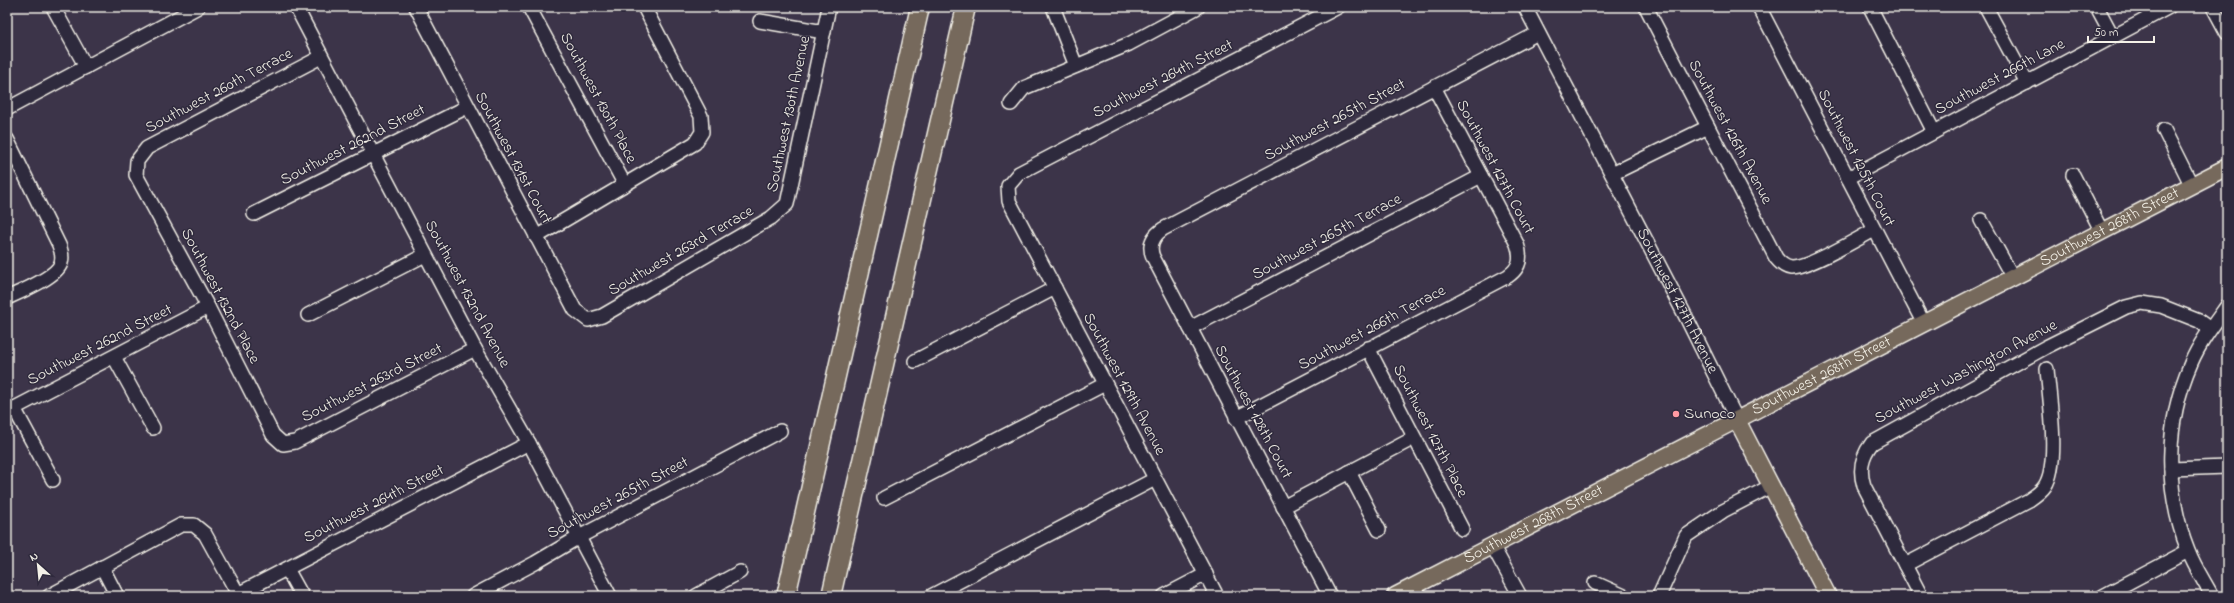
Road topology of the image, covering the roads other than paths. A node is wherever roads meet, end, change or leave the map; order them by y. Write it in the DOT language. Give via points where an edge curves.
graph roads {
  1 [pos="52,7"];
  2 [pos="198,7"];
  3 [pos="296,7"];
  4 [pos="416,7"];
  5 [pos="529,7"];
  6 [pos="644,7"];
  7 [pos="829,7"];
  8 [pos="920,7"];
  9 [pos="966,7"];
  10 [pos="1053,7"];
  11 [pos="1198,7"];
  12 [pos="1338,7"];
  13 [pos="1525,7"];
  14 [pos="1646,7"];
  15 [pos="1759,7"];
  16 [pos="1870,7"];
  17 [pos="1986,7"];
  18 [pos="2097,7"];
  19 [pos="2169,7"];
  20 [pos="2213,7"];
  21 [pos="174,12"];
  22 [pos="1176,12"];
  23 [pos="760,21"];
  24 [pos="824,32"];
  25 [pos="1538,33"];
  26 [pos="2227,34"];
  27 [pos="2113,37"];
  28 [pos="321,57"];
  29 [pos="1076,66"];
  30 [pos="86,67"];
  31 [pos="2027,83"];
  32 [pos="1434,87"];
  33 [pos="1011,104"];
  34 [pos="467,107"];
  35 [pos="7,109"];
  36 [pos="1708,127"];
  37 [pos="2164,130"];
  38 [pos="1934,132"];
  39 [pos="7,139"];
  40 [pos="375,154"];
  41 [pos="137,161"];
  42 [pos="2227,167"];
  43 [pos="1612,174"];
  44 [pos="2073,175"];
  45 [pos="1481,176"];
  46 [pos="1848,178"];
  47 [pos="625,185"];
  48 [pos="1008,186"];
  49 [pos="2192,186"];
  50 [pos="786,204"];
  51 [pos="254,214"];
  52 [pos="1980,220"];
  53 [pos="1874,230"];
  54 [pos="2102,232"];
  55 [pos="536,237"];
  56 [pos="1152,242"];
  57 [pos="426,255"];
  58 [pos="1519,264"];
  59 [pos="2013,278"];
  60 [pos="1055,288"];
  61 [pos="7,298"];
  62 [pos="2227,306"];
  63 [pos="208,307"];
  64 [pos="308,315"];
  65 [pos="588,320"];
  66 [pos="1924,324"];
  67 [pos="1190,328"];
  68 [pos="2210,329"];
  69 [pos="1368,348"];
  70 [pos="475,349"];
  71 [pos="114,357"];
  72 [pos="915,360"];
  73 [pos="2046,369"];
  74 [pos="1105,384"];
  75 [pos="10,410"];
  76 [pos="1236,418"];
  77 [pos="1737,420"];
  78 [pos="153,428"];
  79 [pos="780,431"];
  80 [pos="1414,438"];
  81 [pos="529,443"];
  82 [pos="283,444"];
  83 [pos="2227,467"];
  84 [pos="2171,469"];
  85 [pos="1349,472"];
  86 [pos="1155,479"];
  87 [pos="53,480"];
  88 [pos="1771,486"];
  89 [pos="884,498"];
  90 [pos="1283,507"];
  91 [pos="1462,529"];
  92 [pos="1379,530"];
  93 [pos="579,536"];
  94 [pos="1492,545"];
  95 [pos="2188,551"];
  96 [pos="1905,565"];
  97 [pos="102,568"];
  98 [pos="287,568"];
  99 [pos="740,572"];
  100 [pos="1206,574"];
  101 [pos="1595,583"];
  102 [pos="236,595"];
  103 [pos="49,596"];
  104 [pos="117,596"];
  105 [pos="302,596"];
  106 [pos="473,596"];
  107 [pos="610,596"];
  108 [pos="696,596"];
  109 [pos="786,596"];
  110 [pos="831,596"];
  111 [pos="931,596"];
  112 [pos="1164,596"];
  113 [pos="1217,596"];
  114 [pos="1330,596"];
  115 [pos="1395,596"];
  116 [pos="1520,596"];
  117 [pos="1624,596"];
  118 [pos="1659,596"];
  119 [pos="1828,596"];
  120 [pos="1921,596"];
  121 [pos="2103,596"];
  122 [pos="2212,596"];
  1 -- 30 [label="street"];
  2 -- 21 [label="street"];
  3 -- 28 [label="street, Southwest 132nd Avenue"];
  4 -- 34 [label="street, Southwest 131st Court"];
  5 -- 47 [label="street, Southwest 130th Place"];
  6 -- 47 [label="street" via="701,116 702,132 695,143"];
  7 -- 24 [label="street, Southwest 130th Avenue"];
  8 -- 109 [label="highway"];
  9 -- 110 [label="highway"];
  10 -- 29 [label="street"];
  11 -- 22 [label="street"];
  12 -- 48 [label="street, Southwest 264th Street" via="1019,173"];
  13 -- 25 [label="street, Southwest 127th Avenue"];
  14 -- 36 [label="street, Southwest 126th Avenue"];
  15 -- 46 [label="street, Southwest 125th Court"];
  16 -- 38 [label="street"];
  17 -- 31 [label="street"];
  18 -- 27 [label="street"];
  19 -- 27 [label="street, Southwest 266th Lane"];
  20 -- 26 [label="street"];
  21 -- 30 [label="street"];
  22 -- 29 [label="street" via="1129,44"];
  23 -- 24 [label="street"];
  24 -- 50 [label="street, Southwest 130th Avenue"];
  25 -- 32 [label="street, Southwest 265th Street"];
  25 -- 43 [label="street, Southwest 127th Avenue"];
  27 -- 31 [label="street, Southwest 266th Lane"];
  28 -- 40 [label="street, Southwest 132nd Avenue"];
  28 -- 41 [label="street, Southwest 260th Terrace" via="166,137 147,148"];
  29 -- 33 [label="street" via="1024,88"];
  30 -- 35 [label="street"];
  31 -- 38 [label="street, Southwest 266th Lane"];
  32 -- 45 [label="street, Southwest 127th Court"];
  32 -- 56 [label="street, Southwest 265th Street" via="1163,229"];
  34 -- 40 [label="street, Southwest 262nd Street"];
  34 -- 55 [label="street, Southwest 131st Court"];
  36 -- 43 [label="street"];
  36 -- 53 [label="street, Southwest 126th Avenue" via="1782,265 1789,268 1804,266"];
  37 -- 49 [label="street"];
  38 -- 46 [label="street, Southwest 266th Lane"];
  39 -- 61 [label="street" via="59,244 62,258 58,270"];
  40 -- 51 [label="street, Southwest 262nd Street"];
  40 -- 57 [label="street, Southwest 132nd Avenue"];
  41 -- 63 [label="street, Southwest 132nd Place" via="136,175"];
  42 -- 49 [label="main road, Southwest 268th Street"];
  43 -- 77 [label="street, Southwest 127th Avenue"];
  44 -- 54 [label="street"];
  45 -- 58 [label="street, Southwest 127th Court" via="1517,244"];
  45 -- 67 [label="street, Southwest 265th Terrace"];
  46 -- 53 [label="street, Southwest 125th Court"];
  47 -- 55 [label="street"];
  48 -- 60 [label="street, Southwest 129th Avenue" via="1009,201"];
  49 -- 54 [label="main road, Southwest 268th Street"];
  50 -- 65 [label="street, Southwest 263rd Terrace" via="771,218 602,316"];
  52 -- 59 [label="street"];
  53 -- 66 [label="street, Southwest 125th Court"];
  54 -- 59 [label="main road, Southwest 268th Street"];
  55 -- 65 [label="street, Southwest 131st Court" via="575,310"];
  56 -- 67 [label="street, Southwest 128th Court" via="1153,257"];
  57 -- 64 [label="street"];
  57 -- 70 [label="street, Southwest 132nd Avenue"];
  58 -- 69 [label="street, Southwest 266th Terrace" via="1508,276"];
  59 -- 66 [label="main road, Southwest 268th Street"];
  60 -- 72 [label="street"];
  60 -- 74 [label="street, Southwest 129th Avenue"];
  62 -- 68 [label="street"];
  63 -- 71 [label="street, Southwest 262nd Street"];
  63 -- 82 [label="street, Southwest 132nd Place" via="273,435"];
  66 -- 77 [label="main road, Southwest 268th Street"];
  67 -- 76 [label="street, Southwest 128th Court"];
  68 -- 84 [label="street" via="2191,362 2179,398 2172,440"];
  68 -- 96 [label="street, Southwest Washington Avenue" via="2186,315 2161,306 2142,303 2130,306 2046,347 1872,443 1863,456 1861,466 1864,486"];
  69 -- 76 [label="street, Southwest 266th Terrace"];
  69 -- 80 [label="street, Southwest 127th Place"];
  70 -- 81 [label="street, Southwest 132nd Avenue"];
  70 -- 82 [label="street, Southwest 263rd Street" via="295,442"];
  71 -- 75 [label="street, Southwest 262nd Street"];
  71 -- 78 [label="street"];
  73 -- 96 [label="street" via="2053,461 2046,486 2029,500"];
  74 -- 86 [label="street, Southwest 129th Avenue"];
  74 -- 89 [label="street"];
  75 -- 87 [label="street"];
  76 -- 90 [label="street, Southwest 128th Court"];
  77 -- 88 [label="main road, Southwest 127th Avenue"];
  77 -- 94 [label="main road, Southwest 268th Street"];
  79 -- 93 [label="street, Southwest 265th Street"];
  80 -- 85 [label="street"];
  80 -- 91 [label="street, Southwest 127th Place"];
  81 -- 93 [label="street, Southwest 132nd Avenue"];
  81 -- 98 [label="street, Southwest 264th Street"];
  83 -- 84 [label="street"];
  84 -- 95 [label="street" via="2178,521"];
  85 -- 90 [label="street"];
  85 -- 92 [label="street"];
  86 -- 100 [label="street, Southwest 129th Avenue"];
  86 -- 111 [label="street"];
  88 -- 118 [label="street" via="1722,511 1686,536"];
  88 -- 119 [label="main road, Southwest 127th Avenue"];
  90 -- 114 [label="street, Southwest 128th Court"];
  93 -- 106 [label="street, Southwest 265th Street" via="536,563"];
  93 -- 107 [label="street, Southwest 132nd Avenue"];
  94 -- 115 [label="main road, Southwest 268th Street"];
  94 -- 116 [label="street"];
  95 -- 121 [label="street"];
  95 -- 122 [label="street"];
  96 -- 120 [label="street, Southwest Washington Avenue"];
  97 -- 102 [label="street" via="181,525 194,525 205,534"];
  97 -- 103 [label="street"];
  97 -- 104 [label="street"];
  98 -- 102 [label="street, Southwest 264th Street"];
  98 -- 105 [label="street"];
  99 -- 108 [label="street"];
  100 -- 112 [label="street"];
  100 -- 113 [label="street, Southwest 129th Avenue"];
  101 -- 117 [label="street"];
}
